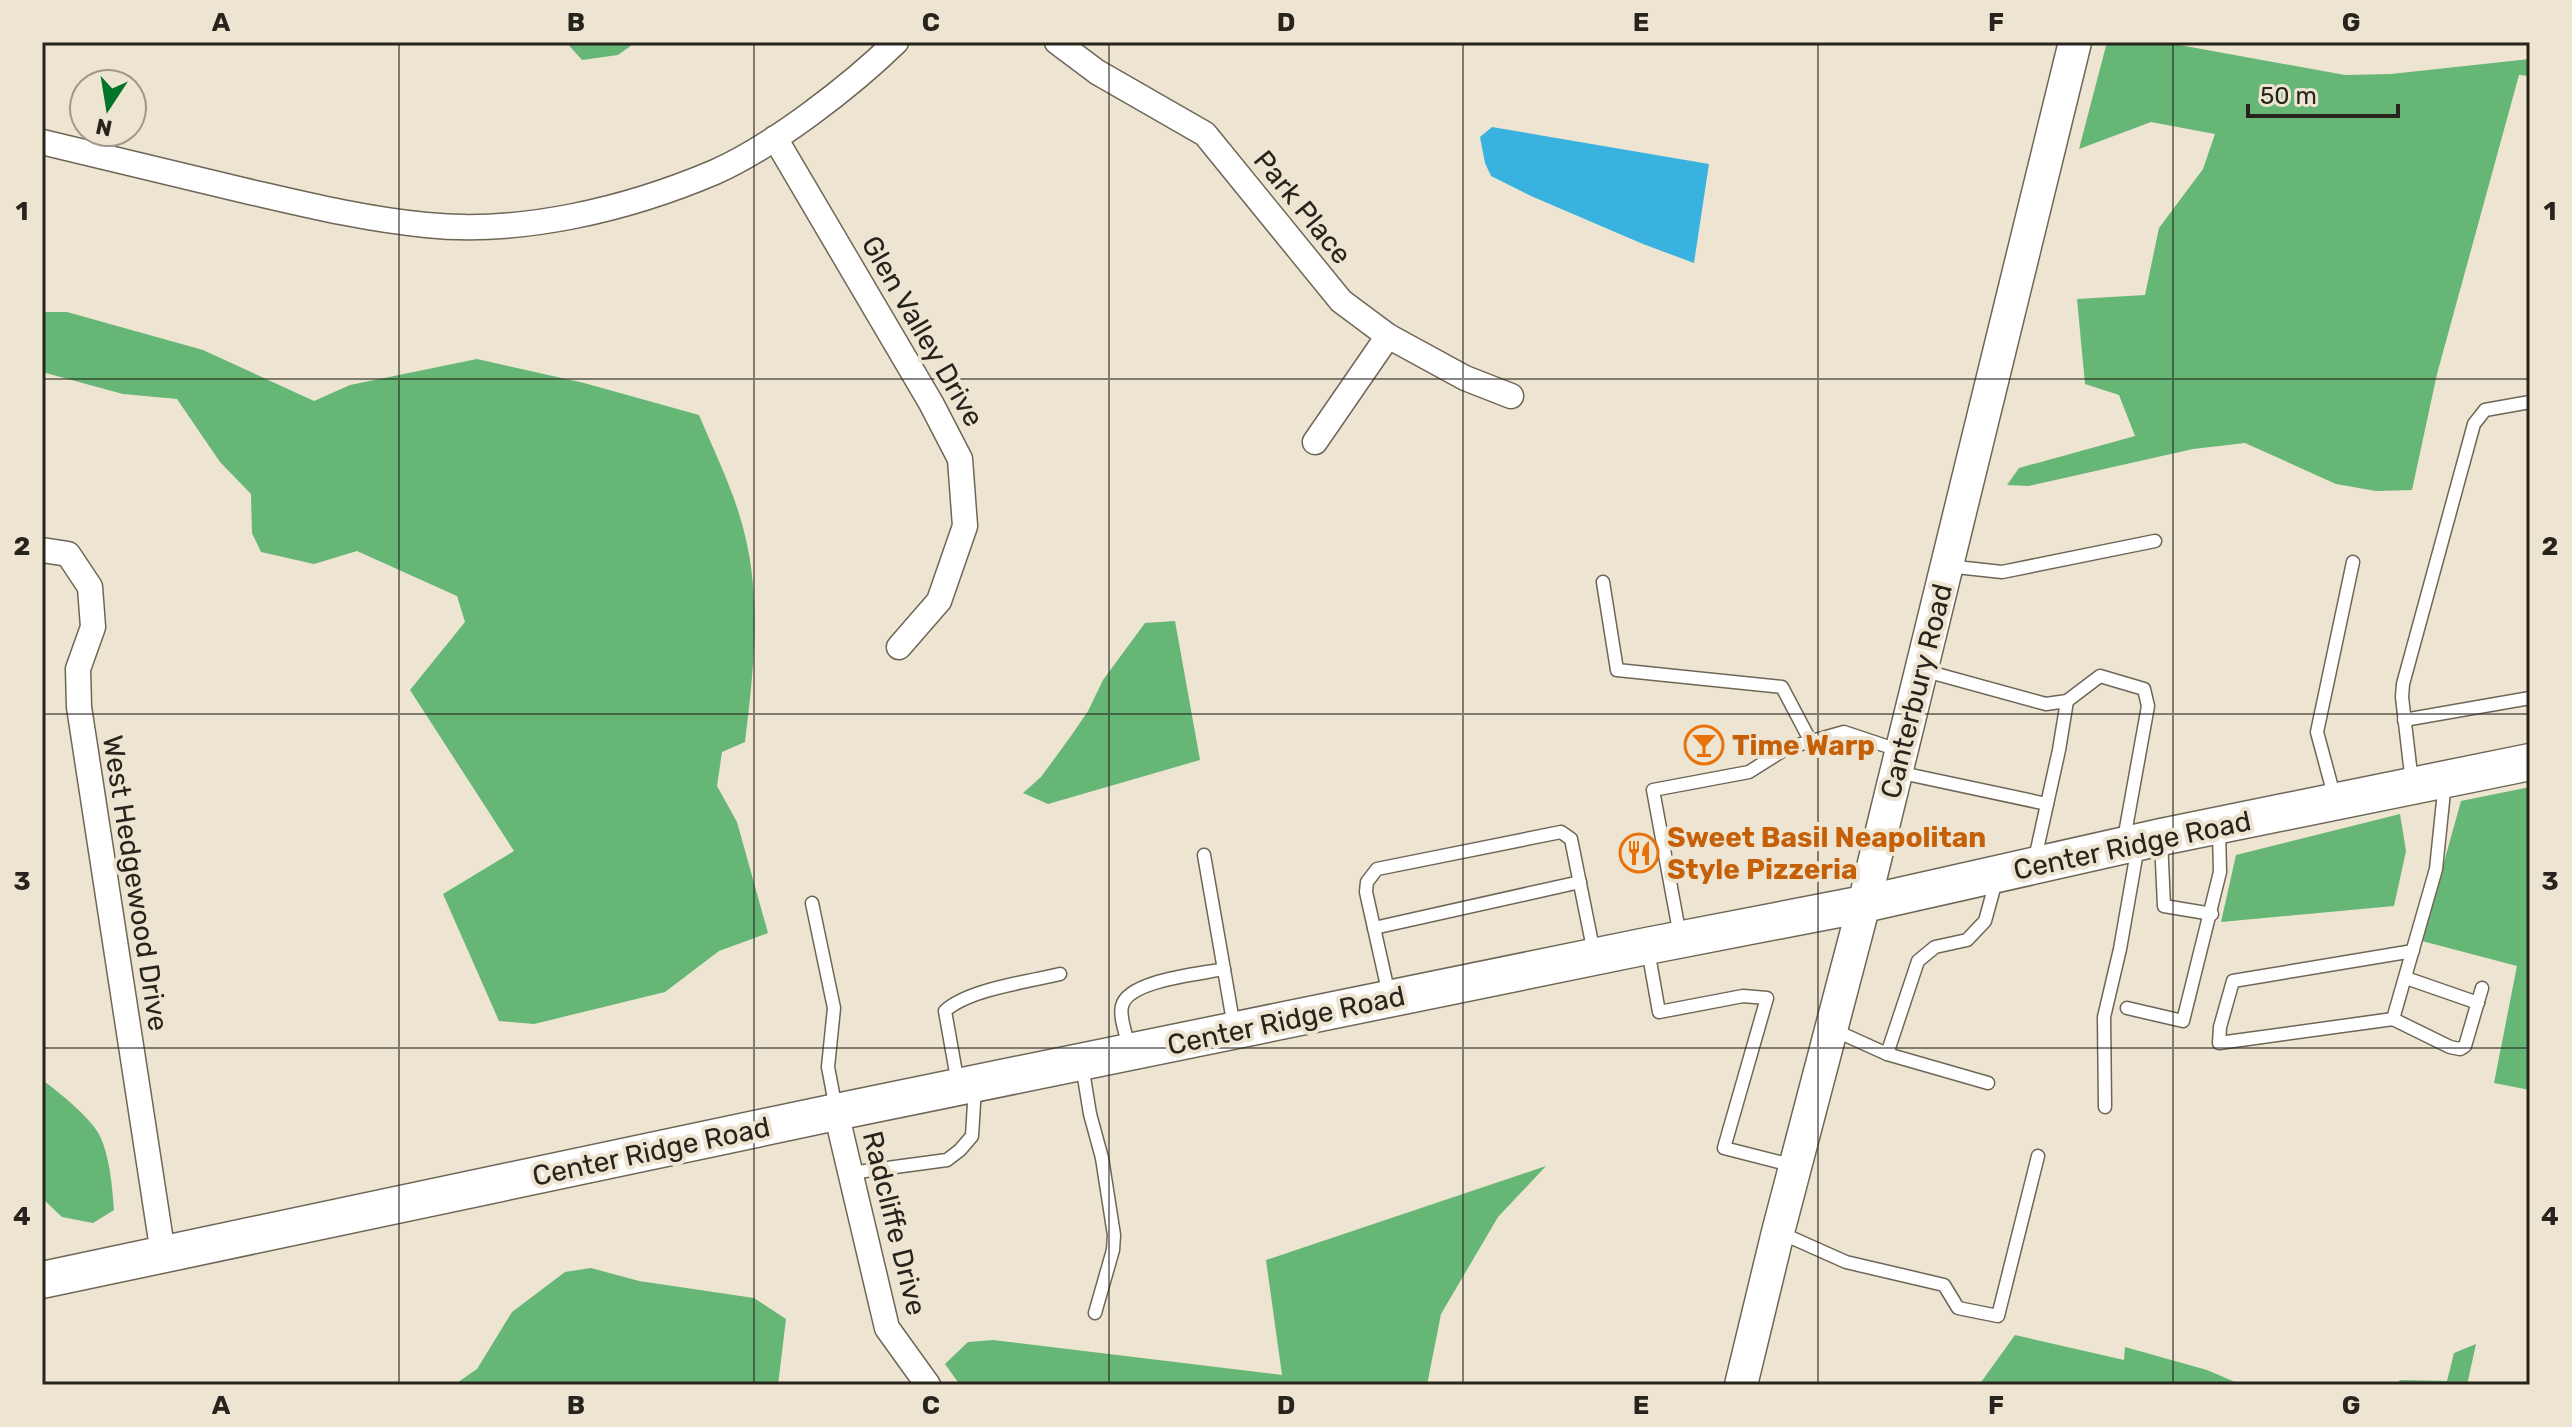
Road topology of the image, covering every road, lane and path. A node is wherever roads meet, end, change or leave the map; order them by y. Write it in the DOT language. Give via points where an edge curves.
graph roads {
  1 [pos="896,42"];
  2 [pos="1057,42"];
  3 [pos="2075,42"];
  4 [pos="775,138"];
  5 [pos="42,142"];
  6 [pos="1388,336"];
  7 [pos="1511,396"];
  8 [pos="2530,402"];
  9 [pos="1315,442"];
  10 [pos="2155,541"];
  11 [pos="42,550"];
  12 [pos="2353,562"];
  13 [pos="1947,566"];
  14 [pos="1603,582"];
  15 [pos="899,647"];
  16 [pos="1922,669"];
  17 [pos="2530,698"];
  18 [pos="2067,701"];
  19 [pos="2404,720"];
  20 [pos="1811,742"];
  21 [pos="1899,762"];
  22 [pos="2530,762"];
  23 [pos="2429,782"];
  24 [pos="2335,802"];
  25 [pos="2047,804"];
  26 [pos="2219,827"];
  27 [pos="2141,842"];
  28 [pos="1204,855"];
  29 [pos="2033,866"];
  30 [pos="1997,874"];
  31 [pos="1580,882"];
  32 [pos="812,903"];
  33 [pos="1864,904"];
  34 [pos="2212,914"];
  35 [pos="1374,928"];
  36 [pos="1664,942"];
  37 [pos="2413,951"];
  38 [pos="1595,956"];
  39 [pos="1224,969"];
  40 [pos="1060,974"];
  41 [pos="2406,978"];
  42 [pos="2482,988"];
  43 [pos="1389,998"];
  44 [pos="2478,1003"];
  45 [pos="2127,1008"];
  46 [pos="2393,1019"];
  47 [pos="1831,1029"];
  48 [pos="1235,1030"];
  49 [pos="1130,1052"];
  50 [pos="1887,1054"];
  51 [pos="1082,1061"];
  52 [pos="1988,1083"];
  53 [pos="967,1085"];
  54 [pos="2105,1107"];
  55 [pos="836,1112"];
  56 [pos="2038,1156"];
  57 [pos="1795,1166"];
  58 [pos="850,1173"];
  59 [pos="1778,1232"];
  60 [pos="163,1254"];
  61 [pos="42,1280"];
  62 [pos="1095,1313"];
  63 [pos="928,1385"];
  64 [pos="1741,1385"];
  1 -- 4 [label="street"];
  2 -- 6 [label="street, Park Place" via="1097,72 1205,134 1341,301"];
  3 -- 13 [label="street, Canterbury Road"];
  4 -- 5 [label="street" via="716,171 627,204 517,226 428,226 342,214"];
  4 -- 15 [label="street, Glen Valley Drive" via="960,459 965,526 939,601"];
  6 -- 7 [label="street, Park Place"];
  6 -- 9 [label="street"];
  8 -- 19 [label="lane" via="2485,410 2474,424 2403,684"];
  10 -- 13 [label="lane" via="2002,572"];
  11 -- 60 [label="street, West Hedgewood Drive" via="68,554 90,587 93,627 78,669 79,707"];
  12 -- 24 [label="lane" via="2317,732"];
  13 -- 16 [label="street, Canterbury Road"];
  14 -- 20 [label="lane" via="1617,670 1782,687"];
  16 -- 18 [label="lane" via="2046,704"];
  16 -- 21 [label="street, Canterbury Road"];
  17 -- 19 [label="lane"];
  18 -- 25 [label="lane"];
  18 -- 27 [label="lane" via="2100,676 2144,689 2148,706"];
  19 -- 23 [label="lane"];
  20 -- 21 [label="lane" via="1844,732"];
  20 -- 36 [label="lane" via="1787,748 1749,772 1653,790"];
  21 -- 25 [label="lane"];
  21 -- 33 [label="street, Canterbury Road"];
  22 -- 23 [label="main road, Center Ridge Road"];
  23 -- 24 [label="main road, Center Ridge Road"];
  23 -- 37 [label="lane" via="2436,869"];
  24 -- 26 [label="main road, Center Ridge Road"];
  25 -- 29 [label="lane"];
  26 -- 27 [label="main road, Center Ridge Road"];
  26 -- 34 [label="lane" via="2220,872"];
  27 -- 29 [label="main road, Center Ridge Road"];
  27 -- 34 [label="lane" via="2164,906"];
  27 -- 54 [label="lane" via="2104,1017"];
  28 -- 39 [label="lane"];
  29 -- 30 [label="main road, Center Ridge Road"];
  30 -- 33 [label="main road, Center Ridge Road"];
  30 -- 50 [label="lane" via="1985,921 1967,940 1935,947 1918,961"];
  31 -- 35 [label="lane"];
  31 -- 35 [label="lane" via="1571,839 1561,832 1377,869 1366,892"];
  31 -- 38 [label="lane"];
  32 -- 55 [label="lane" via="834,1008 828,1067"];
  33 -- 36 [label="main road, Center Ridge Road"];
  33 -- 47 [label="street, Canterbury Road"];
  34 -- 45 [label="lane" via="2183,1021"];
  35 -- 43 [label="lane"];
  36 -- 38 [label="main road, Center Ridge Road"];
  36 -- 57 [label="lane" via="1659,1012 1743,996 1767,998 1724,1148"];
  37 -- 41 [label="lane"];
  37 -- 46 [label="lane" via="2233,981 2219,1043"];
  38 -- 43 [label="main road, Center Ridge Road"];
  39 -- 48 [label="lane"];
  39 -- 49 [label="lane" via="1152,983 1127,997 1121,1008"];
  40 -- 53 [label="lane" via="976,995 945,1011"];
  41 -- 44 [label="lane"];
  41 -- 46 [label="lane"];
  42 -- 44 [label="lane"];
  43 -- 48 [label="main road, Center Ridge Road"];
  44 -- 46 [label="lane" via="2460,1049"];
  47 -- 50 [label="lane"];
  47 -- 57 [label="street, Canterbury Road"];
  48 -- 49 [label="main road, Center Ridge Road"];
  49 -- 51 [label="main road, Center Ridge Road"];
  50 -- 52 [label="lane"];
  51 -- 53 [label="main road, Center Ridge Road"];
  51 -- 62 [label="lane" via="1114,1235"];
  53 -- 55 [label="main road, Center Ridge Road"];
  53 -- 58 [label="lane" via="972,1136 947,1160"];
  55 -- 58 [label="street, Radcliffe Drive"];
  55 -- 60 [label="main road, Center Ridge Road"];
  56 -- 59 [label="lane" via="1998,1316 1958,1308 1944,1285 1846,1262"];
  57 -- 59 [label="street, Canterbury Road"];
  58 -- 63 [label="street, Radcliffe Drive" via="887,1328"];
  59 -- 64 [label="street, Canterbury Road"];
  60 -- 61 [label="main road, Center Ridge Road"];
}
